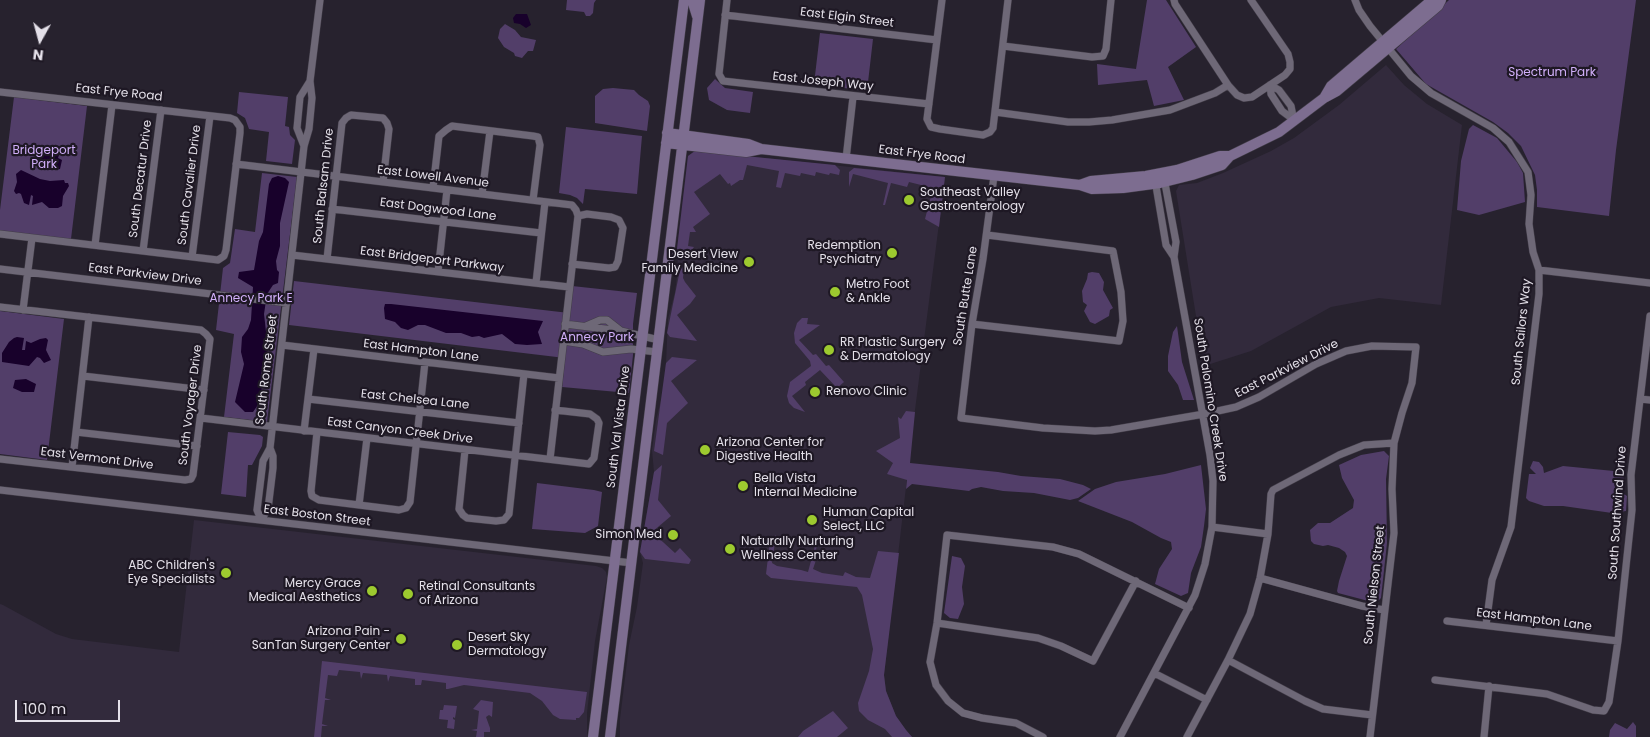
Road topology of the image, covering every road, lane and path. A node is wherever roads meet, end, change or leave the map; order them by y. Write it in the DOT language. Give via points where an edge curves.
graph roads {
  1 [pos="320,0"];
  2 [pos="684,0"];
  3 [pos="692,0"];
  4 [pos="700,0"];
  5 [pos="727,0"];
  6 [pos="942,0"];
  7 [pos="1008,0"];
  8 [pos="1111,0"];
  9 [pos="1174,0"];
  10 [pos="1251,0"];
  11 [pos="1355,0"];
  12 [pos="1432,0"];
  13 [pos="1442,0"];
  14 [pos="725,15"];
  15 [pos="698,20"];
  16 [pos="937,40"];
  17 [pos="1003,46"];
  18 [pos="1385,46"];
  19 [pos="310,81"];
  20 [pos="1228,85"];
  21 [pos="1270,85"];
  22 [pos="0,92"];
  23 [pos="853,97"];
  24 [pos="929,104"];
  25 [pos="112,105"];
  26 [pos="160,110"];
  27 [pos="995,112"];
  28 [pos="210,116"];
  29 [pos="1294,120"];
  30 [pos="490,131"];
  31 [pos="667,138"];
  32 [pos="683,140"];
  33 [pos="304,146"];
  34 [pos="846,159"];
  35 [pos="236,164"];
  36 [pos="301,172"];
  37 [pos="336,176"];
  38 [pos="994,176"];
  39 [pos="1159,178"];
  40 [pos="383,182"];
  41 [pos="432,188"];
  42 [pos="447,190"];
  43 [pos="482,194"];
  44 [pos="534,200"];
  45 [pos="545,202"];
  46 [pos="332,209"];
  47 [pos="578,216"];
  48 [pos="444,222"];
  49 [pos="0,234"];
  50 [pos="541,234"];
  51 [pos="986,235"];
  52 [pos="32,238"];
  53 [pos="95,245"];
  54 [pos="143,251"];
  55 [pos="292,255"];
  56 [pos="192,257"];
  57 [pos="327,259"];
  58 [pos="572,264"];
  59 [pos="0,269"];
  60 [pos="1540,270"];
  61 [pos="438,272"];
  62 [pos="28,273"];
  63 [pos="536,283"];
  64 [pos="1650,283"];
  65 [pos="570,287"];
  66 [pos="287,303"];
  67 [pos="0,307"];
  68 [pos="23,310"];
  69 [pos="1650,316"];
  70 [pos="89,317"];
  71 [pos="565,324"];
  72 [pos="972,324"];
  73 [pos="642,336"];
  74 [pos="659,340"];
  75 [pos="563,341"];
  76 [pos="282,346"];
  77 [pos="1416,347"];
  78 [pos="314,349"];
  79 [pos="640,350"];
  80 [pos="657,352"];
  81 [pos="425,362"];
  82 [pos="524,374"];
  83 [pos="82,376"];
  84 [pos="559,378"];
  85 [pos="204,390"];
  86 [pos="1640,398"];
  87 [pos="308,399"];
  88 [pos="1650,400"];
  89 [pos="555,410"];
  90 [pos="420,412"];
  91 [pos="1204,414"];
  92 [pos="201,418"];
  93 [pos="961,418"];
  94 [pos="519,423"];
  95 [pos="272,427"];
  96 [pos="304,430"];
  97 [pos="76,432"];
  98 [pos="318,432"];
  99 [pos="367,438"];
  100 [pos="1394,443"];
  101 [pos="416,444"];
  102 [pos="197,446"];
  103 [pos="465,450"];
  104 [pos="515,456"];
  105 [pos="0,459"];
  106 [pos="550,459"];
  107 [pos="72,467"];
  108 [pos="191,479"];
  109 [pos="0,490"];
  110 [pos="359,505"];
  111 [pos="261,520"];
  112 [pos="1212,527"];
  113 [pos="1268,534"];
  114 [pos="615,561"];
  115 [pos="632,563"];
  116 [pos="1260,578"];
  117 [pos="1136,581"];
  118 [pos="1189,608"];
  119 [pos="1384,610"];
  120 [pos="1447,621"];
  121 [pos="937,623"];
  122 [pos="1486,625"];
  123 [pos="1618,641"];
  124 [pos="1228,660"];
  125 [pos="1154,673"];
  126 [pos="1436,680"];
  127 [pos="1489,686"];
  128 [pos="1207,700"];
  129 [pos="1372,715"];
  130 [pos="594,734"];
  131 [pos="611,735"];
  132 [pos="1043,737"];
  133 [pos="1120,737"];
  134 [pos="1187,737"];
  135 [pos="1370,737"];
  136 [pos="1484,737"];
  1 -- 19 [label="street, South Rome Street"];
  2 -- 31 [label="main road, South Val Vista Drive"];
  3 -- 15 [label="main road"];
  4 -- 15 [label="main road"];
  5 -- 14 [label="street"];
  6 -- 16 [label="street"];
  7 -- 17 [label="street"];
  8 -- 17 [label="street" via="1103,56 1092,58"];
  9 -- 20 [label="street"];
  10 -- 21 [label="street" via="1288,54 1290,62 1290,69 1285,75"];
  11 -- 18 [label="street, South Sailors Way"];
  12 -- 18 [label="main road"];
  13 -- 18 [label="main road"];
  14 -- 16 [label="street, East Elgin Street"];
  14 -- 23 [label="street, East Joseph Way" via="719,74 722,81"];
  15 -- 32 [label="main road"];
  16 -- 24 [label="street"];
  17 -- 27 [label="street"];
  18 -- 29 [label="main road, East Frye Road" via="1337,91"];
  18 -- 60 [label="street, South Sailors Way" via="1419,84 1493,128 1518,155 1528,172 1531,195 1529,224"];
  19 -- 33 [label="street, South Rome Street" via="312,98"];
  19 -- 33 [label="street, South Rome Street" via="300,97 297,128"];
  20 -- 21 [label="street" via="1244,98 1252,97"];
  20 -- 27 [label="street" via="1170,110 1112,120 1068,122"];
  21 -- 29 [label="street" via="1279,90 1291,106"];
  22 -- 25 [label="street, East Frye Road"];
  23 -- 24 [label="street, East Joseph Way"];
  23 -- 34 [label="street"];
  24 -- 27 [label="street" via="927,119 930,127 940,130 983,135 993,128"];
  25 -- 26 [label="street, East Frye Road"];
  25 -- 53 [label="street"];
  26 -- 28 [label="street, East Frye Road"];
  26 -- 54 [label="street, South Decatur Drive"];
  28 -- 35 [label="street, East Frye Road" via="230,118 240,127"];
  28 -- 56 [label="street, South Cavalier Drive"];
  29 -- 39 [label="main road, East Frye Road" via="1268,138 1230,156 1220,156"];
  30 -- 41 [label="street" via="452,126 439,136"];
  30 -- 43 [label="street"];
  30 -- 44 [label="street" via="538,137 540,145"];
  31 -- 32 [label="main road, East Frye Road"];
  31 -- 73 [label="main road, South Val Vista Drive"];
  32 -- 34 [label="main road, East Frye Road" via="746,152 761,149"];
  32 -- 74 [label="main road"];
  33 -- 36 [label="street, South Rome Street"];
  34 -- 38 [label="main road, East Frye Road"];
  35 -- 36 [label="street, East Lowell Avenue"];
  35 -- 56 [label="street" via="224,256 218,260"];
  36 -- 37 [label="street, East Lowell Avenue"];
  36 -- 55 [label="street, South Rome Street"];
  37 -- 40 [label="street, East Lowell Avenue"];
  37 -- 40 [label="street, South Balsam Drive" via="342,123 346,118 383,118 389,129"];
  37 -- 46 [label="street, South Balsam Drive"];
  38 -- 39 [label="main road, East Frye Road" via="1080,185 1091,181"];
  38 -- 51 [label="street, South Butte Lane"];
  39 -- 91 [label="street, South Palomino Creek Drive" via="1176,242 1174,257"];
  40 -- 41 [label="street, East Lowell Avenue"];
  41 -- 42 [label="street, East Lowell Avenue"];
  42 -- 43 [label="street, East Lowell Avenue"];
  42 -- 48 [label="street"];
  43 -- 44 [label="street, East Lowell Avenue"];
  44 -- 45 [label="street, East Lowell Avenue"];
  45 -- 47 [label="street, East Lowell Avenue" via="572,205"];
  45 -- 50 [label="street"];
  46 -- 48 [label="street, East Dogwood Lane"];
  46 -- 57 [label="street, South Balsam Drive"];
  47 -- 58 [label="street"];
  47 -- 58 [label="street" via="611,217 619,220 623,228 615,267"];
  48 -- 50 [label="street, East Dogwood Lane"];
  48 -- 61 [label="street"];
  49 -- 52 [label="street"];
  50 -- 63 [label="street"];
  51 -- 72 [label="street, South Butte Lane"];
  51 -- 72 [label="street" via="1113,251 1123,321 1119,341"];
  52 -- 53 [label="street"];
  52 -- 62 [label="street"];
  53 -- 54 [label="street"];
  54 -- 56 [label="street"];
  55 -- 57 [label="street, East Bridgeport Parkway"];
  55 -- 66 [label="street, South Rome Street"];
  57 -- 61 [label="street, East Bridgeport Parkway"];
  58 -- 65 [label="street"];
  59 -- 62 [label="street, East Parkview Drive"];
  60 -- 64 [label="street"];
  60 -- 122 [label="street, South Sailors Way" via="1511,527 1492,580"];
  61 -- 63 [label="street, East Bridgeport Parkway"];
  62 -- 66 [label="street, East Parkview Drive"];
  62 -- 68 [label="street"];
  63 -- 65 [label="street, East Bridgeport Parkway"];
  65 -- 71 [label="street"];
  66 -- 76 [label="street, South Rome Street"];
  67 -- 68 [label="street"];
  68 -- 70 [label="street"];
  69 -- 86 [label="street, South Southwind Drive"];
  70 -- 83 [label="street"];
  70 -- 85 [label="street, South Voyager Drive" via="201,330 210,339"];
  71 -- 73 [label="street"];
  71 -- 75 [label="street"];
  72 -- 93 [label="street, South Butte Lane"];
  73 -- 74 [label="street"];
  73 -- 79 [label="main road, South Val Vista Drive"];
  74 -- 80 [label="main road"];
  75 -- 79 [label="street" via="584,344 603,352"];
  75 -- 84 [label="street"];
  76 -- 78 [label="street, East Hampton Lane"];
  76 -- 95 [label="street, South Rome Street"];
  77 -- 91 [label="street, East Parkview Drive" via="1372,346 1346,351 1316,364 1260,397 1236,407"];
  77 -- 100 [label="street, South Nielson Street" via="1412,383"];
  78 -- 81 [label="street, East Hampton Lane"];
  78 -- 87 [label="street"];
  79 -- 80 [label="street"];
  79 -- 114 [label="main road, South Val Vista Drive"];
  80 -- 115 [label="main road"];
  81 -- 82 [label="street, East Hampton Lane"];
  81 -- 90 [label="street"];
  82 -- 84 [label="street, East Hampton Lane"];
  82 -- 94 [label="street"];
  83 -- 85 [label="street"];
  83 -- 97 [label="street"];
  84 -- 89 [label="street"];
  85 -- 92 [label="street, South Voyager Drive"];
  86 -- 88 [label="street"];
  86 -- 123 [label="street, South Southwind Drive"];
  87 -- 90 [label="street, East Chelsea Lane"];
  87 -- 96 [label="street"];
  89 -- 106 [label="street"];
  89 -- 106 [label="street, East Canyon Creek Drive" via="590,414 598,419 599,424 594,458 589,464"];
  90 -- 94 [label="street, East Chelsea Lane"];
  90 -- 101 [label="street"];
  91 -- 93 [label="street, East Parkview Drive" via="1096,431"];
  91 -- 112 [label="street, South Palomino Creek Drive" via="1213,482"];
  92 -- 95 [label="street, East Canyon Creek Drive"];
  92 -- 102 [label="street, South Voyager Drive"];
  94 -- 104 [label="street"];
  95 -- 96 [label="street, East Canyon Creek Drive"];
  95 -- 111 [label="street, South Rome Street" via="270,448 273,461 268,508"];
  96 -- 98 [label="street, East Canyon Creek Drive"];
  97 -- 102 [label="street"];
  97 -- 107 [label="street"];
  98 -- 99 [label="street, East Canyon Creek Drive"];
  98 -- 110 [label="street" via="312,496 319,500"];
  99 -- 101 [label="street, East Canyon Creek Drive"];
  99 -- 110 [label="street"];
  100 -- 113 [label="street" via="1364,446 1339,455 1274,490 1270,494"];
  100 -- 119 [label="street, South Nielson Street" via="1394,533"];
  101 -- 103 [label="street, East Canyon Creek Drive"];
  101 -- 110 [label="street" via="410,502 406,508"];
  102 -- 108 [label="street, South Voyager Drive"];
  103 -- 104 [label="street, East Canyon Creek Drive"];
  103 -- 104 [label="street" via="459,509 467,518 496,521 504,520 509,514"];
  104 -- 106 [label="street, East Canyon Creek Drive"];
  105 -- 107 [label="street, East Vermont Drive"];
  107 -- 108 [label="street, East Vermont Drive"];
  109 -- 111 [label="street, East Boston Street"];
  111 -- 114 [label="street, East Boston Street"];
  112 -- 113 [label="street"];
  112 -- 118 [label="street, South Palomino Creek Drive" via="1205,564"];
  113 -- 116 [label="street"];
  114 -- 115 [label="street, East Boston Street"];
  114 -- 130 [label="main road, South Val Vista Drive"];
  115 -- 131 [label="main road"];
  116 -- 119 [label="street"];
  116 -- 124 [label="street" via="1250,614"];
  117 -- 118 [label="street"];
  117 -- 121 [label="street" via="1093,662 1038,638"];
  117 -- 121 [label="street" via="1079,554 1053,547 947,534"];
  118 -- 125 [label="street, South Palomino Creek Drive"];
  119 -- 129 [label="street, South Nielson Street"];
  120 -- 122 [label="street, East Hampton Lane"];
  121 -- 132 [label="street" via="930,662 936,685 948,701 963,713 1016,722"];
  122 -- 123 [label="street, East Hampton Lane"];
  123 -- 127 [label="street, South Southwind Drive" via="1609,702 1604,711 1547,694"];
  124 -- 128 [label="street"];
  124 -- 129 [label="street" via="1323,709"];
  125 -- 128 [label="street"];
  125 -- 133 [label="street, South Palomino Creek Drive"];
  126 -- 127 [label="street"];
  127 -- 136 [label="street"];
  128 -- 134 [label="street"];
  129 -- 135 [label="street, South Nielson Street"];
  130 -- 131 [label="main road"];
}
